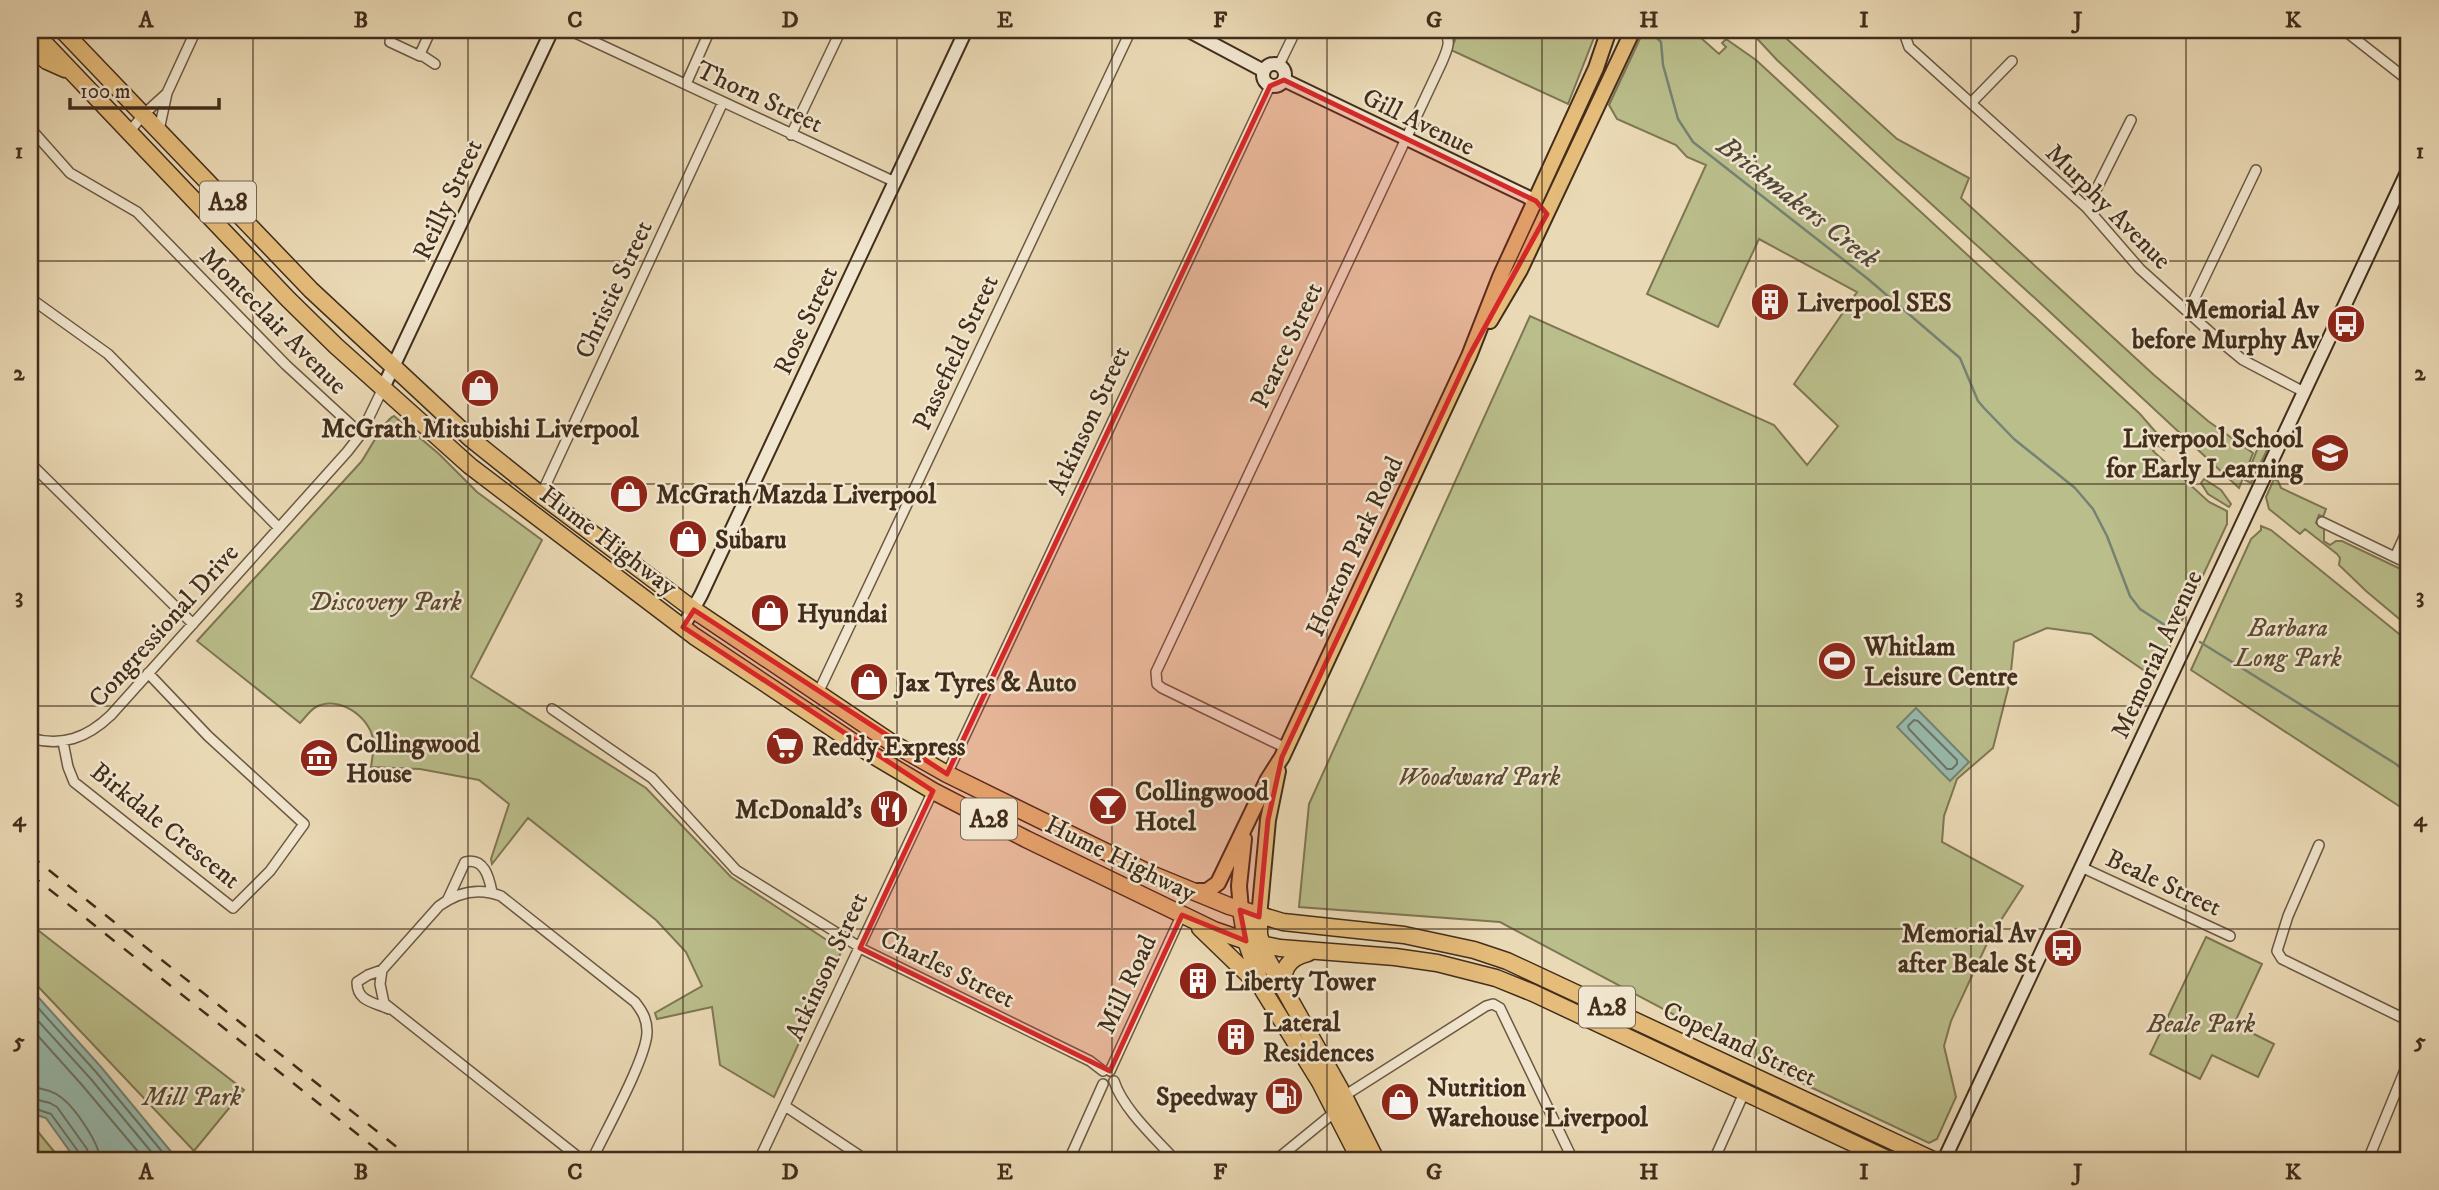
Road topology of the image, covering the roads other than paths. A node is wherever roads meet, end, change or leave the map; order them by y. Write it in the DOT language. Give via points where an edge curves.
graph roads {
  1 [pos="32,30"];
  2 [pos="62,30"];
  3 [pos="196,30"];
  4 [pos="393,30"];
  5 [pos="431,30"];
  6 [pos="552,30"];
  7 [pos="569,30"];
  8 [pos="710,30"];
  9 [pos="841,30"];
  10 [pos="966,30"];
  11 [pos="1131,30"];
  12 [pos="1187,30"];
  13 [pos="1296,30"];
  14 [pos="1444,30"];
  15 [pos="1609,30"];
  16 [pos="1633,30"];
  17 [pos="1903,30"];
  18 [pos="2344,30"];
  19 [pos="30,47"];
  20 [pos="420,56"];
  21 [pos="2012,61"];
  22 [pos="435,64"];
  23 [pos="1279,65"];
  24 [pos="1264,71"];
  25 [pos="74,73"];
  26 [pos="1284,80"];
  27 [pos="2409,81"];
  28 [pos="686,84"];
  29 [pos="1270,86"];
  30 [pos="167,93"];
  31 [pos="723,102"];
  32 [pos="1972,102"];
  33 [pos="144,114"];
  34 [pos="2131,120"];
  35 [pos="30,128"];
  36 [pos="159,130"];
  37 [pos="131,131"];
  38 [pos="791,135"];
  39 [pos="1406,141"];
  40 [pos="2409,168"];
  41 [pos="2256,170"];
  42 [pos="895,181"];
  43 [pos="1536,201"];
  44 [pos="1549,208"];
  45 [pos="2087,208"];
  46 [pos="30,298"];
  47 [pos="2188,312"];
  48 [pos="1469,355"];
  49 [pos="393,368"];
  50 [pos="383,388"];
  51 [pos="2304,392"];
  52 [pos="361,434"];
  53 [pos="30,463"];
  54 [pos="541,495"];
  55 [pos="2322,522"];
  56 [pos="2409,526"];
  57 [pos="279,527"];
  58 [pos="2395,556"];
  59 [pos="2409,564"];
  60 [pos="694,610"];
  61 [pos="193,624"];
  62 [pos="683,627"];
  63 [pos="148,673"];
  64 [pos="818,693"];
  65 [pos="552,709"];
  66 [pos="30,738"];
  67 [pos="64,742"];
  68 [pos="1284,752"];
  69 [pos="947,774"];
  70 [pos="933,791"];
  71 [pos="1254,807"];
  72 [pos="2319,845"];
  73 [pos="2081,867"];
  74 [pos="1187,891"];
  75 [pos="492,892"];
  76 [pos="448,899"];
  77 [pos="1241,911"];
  78 [pos="1259,917"];
  79 [pos="1187,918"];
  80 [pos="2230,936"];
  81 [pos="1254,943"];
  82 [pos="860,948"];
  83 [pos="1315,952"];
  84 [pos="382,970"];
  85 [pos="1263,990"];
  86 [pos="1287,996"];
  87 [pos="389,1009"];
  88 [pos="2409,1021"];
  89 [pos="2409,1060"];
  90 [pos="1107,1071"];
  91 [pos="1114,1081"];
  92 [pos="1103,1084"];
  93 [pos="1744,1093"];
  94 [pos="1340,1103"];
  95 [pos="785,1105"];
  96 [pos="582,1160"];
  97 [pos="592,1160"];
  98 [pos="759,1160"];
  99 [pos="866,1160"];
  100 [pos="1069,1160"];
  101 [pos="1175,1160"];
  102 [pos="1276,1160"];
  103 [pos="1360,1160"];
  104 [pos="1376,1160"];
  105 [pos="1573,1160"];
  106 [pos="1714,1160"];
  107 [pos="1889,1160"];
  108 [pos="1933,1160"];
  109 [pos="1944,1160"];
  110 [pos="2368,1160"];
  1 -- 25 [label="highway, Hume Highway / A28"];
  2 -- 33 [label="highway, Hume Highway / A28"];
  3 -- 30 [label="street"];
  4 -- 20 [label="street" via="390,43"];
  5 -- 20 [label="street"];
  6 -- 49 [label="street, Reilly Street"];
  7 -- 28 [label="street, Thorn Street"];
  8 -- 28 [label="street"];
  9 -- 38 [label="street"];
  10 -- 42 [label="street, Rose Street"];
  11 -- 64 [label="street, Passefield Street"];
  12 -- 24 [label="street"];
  13 -- 23 [label="street"];
  14 -- 39 [label="street, Pearce Street" via="1448,48"];
  15 -- 43 [label="main road, Hoxton Park Road"];
  16 -- 44 [label="main road, Hoxton Park Road"];
  17 -- 32 [label="street, Murphy Avenue" via="1909,47"];
  18 -- 27 [label="street"];
  19 -- 25 [label="highway"];
  20 -- 22 [label="street"];
  21 -- 32 [label="street"];
  23 -- 24 [label="street"];
  23 -- 26 [label="street"];
  24 -- 29 [label="street"];
  25 -- 37 [label="highway, Hume Highway / A28"];
  26 -- 29 [label="street"];
  26 -- 39 [label="street, Gill Avenue"];
  28 -- 31 [label="street, Thorn Street"];
  29 -- 69 [label="street, Atkinson Street"];
  30 -- 33 [label="street"];
  30 -- 36 [label="street"];
  31 -- 38 [label="street, Thorn Street"];
  31 -- 54 [label="street, Christie Street"];
  32 -- 45 [label="street, Murphy Avenue"];
  33 -- 36 [label="highway, Hume Highway / A28"];
  33 -- 37 [label="street"];
  34 -- 45 [label="street"];
  35 -- 52 [label="street, Monteclair Avenue" via="70,173 144,218 286,365"];
  36 -- 49 [label="highway, Hume Highway / A28" via="311,290"];
  37 -- 50 [label="highway, Hume Highway / A28" via="288,299"];
  38 -- 42 [label="street, Thorn Street"];
  39 -- 43 [label="street, Gill Avenue"];
  39 -- 68 [label="street, Pearce Street" via="1158,666 1157,684 1162,688"];
  40 -- 51 [label="street, Memorial Avenue"];
  41 -- 47 [label="street"];
  42 -- 60 [label="street, Rose Street"];
  43 -- 44 [label="main road"];
  43 -- 48 [label="main road, Hoxton Park Road"];
  44 -- 48 [label="main road, Hoxton Park Road" via="1520,270"];
  45 -- 47 [label="street, Murphy Avenue" via="2140,269"];
  46 -- 57 [label="street" via="108,354"];
  47 -- 51 [label="street, Murphy Avenue" via="2243,360"];
  48 -- 68 [label="main road, Hoxton Park Road"];
  49 -- 50 [label="street, Reilly Street"];
  49 -- 54 [label="highway, Hume Highway / A28"];
  50 -- 52 [label="street, Congressional Drive"];
  50 -- 62 [label="highway, Hume Highway / A28" via="470,466"];
  51 -- 73 [label="street, Memorial Avenue"];
  52 -- 57 [label="street, Congressional Drive"];
  53 -- 61 [label="street"];
  54 -- 60 [label="highway, Hume Highway / A28"];
  55 -- 58 [label="street"];
  56 -- 58 [label="street"];
  57 -- 61 [label="street, Congressional Drive"];
  58 -- 59 [label="street"];
  60 -- 62 [label="street, Rose Street"];
  60 -- 64 [label="highway, Hume Highway / A28"];
  61 -- 63 [label="street, Congressional Drive"];
  62 -- 70 [label="highway, Hume Highway / A28"];
  63 -- 67 [label="street, Congressional Drive" via="98,727"];
  63 -- 67 [label="street, Birkdale Crescent" via="208,736 304,824 270,871 233,908 74,782"];
  64 -- 69 [label="highway, Hume Highway / A28"];
  65 -- 82 [label="street, Charles Street" via="652,778 736,870"];
  66 -- 67 [label="street, Congressional Drive"];
  68 -- 71 [label="main road, Hoxton Park Road"];
  68 -- 78 [label="main road, Hoxton Park Road" via="1268,820"];
  69 -- 74 [label="highway, Hume Highway / A28"];
  70 -- 79 [label="highway, Hume Highway / A28"];
  70 -- 82 [label="street, Atkinson Street"];
  71 -- 74 [label="main road, Hoxton Park Road" via="1216,885 1201,892"];
  71 -- 77 [label="main road, Hoxton Park Road" via="1243,845"];
  72 -- 88 [label="street" via="2277,951 2282,959"];
  73 -- 80 [label="street, Beale Street"];
  73 -- 109 [label="street, Memorial Avenue"];
  74 -- 77 [label="highway, Hume Highway / A28"];
  75 -- 76 [label="street" via="469,892"];
  75 -- 76 [label="street" via="483,867 472,860 465,862"];
  75 -- 97 [label="street" via="635,1002 646,1021 642,1056"];
  76 -- 84 [label="street"];
  77 -- 78 [label="highway, Copeland Street / A28"];
  77 -- 81 [label="highway"];
  78 -- 81 [label="highway"];
  78 -- 108 [label="highway, Copeland Street / A28" via="1404,935 1507,961"];
  79 -- 81 [label="highway, Hume Highway / A28"];
  79 -- 85 [label="highway"];
  79 -- 90 [label="street, Mill Road"];
  81 -- 83 [label="highway, Copeland Street / A28"];
  81 -- 85 [label="highway"];
  81 -- 86 [label="highway"];
  82 -- 90 [label="street, Charles Street"];
  82 -- 95 [label="street, Atkinson Street"];
  83 -- 86 [label="highway" via="1286,965"];
  83 -- 93 [label="highway, Copeland Street / A28" via="1417,959 1496,978"];
  84 -- 87 [label="street" via="381,993"];
  84 -- 87 [label="street" via="357,982 357,992 362,999"];
  85 -- 94 [label="highway"];
  86 -- 94 [label="highway"];
  87 -- 96 [label="street"];
  89 -- 110 [label="street"];
  90 -- 91 [label="street" via="1115,1076"];
  90 -- 92 [label="street" via="1100,1078"];
  91 -- 92 [label="street"];
  91 -- 101 [label="street" via="1117,1092"];
  92 -- 100 [label="street"];
  93 -- 106 [label="street"];
  93 -- 107 [label="highway, Copeland Street / A28"];
  94 -- 102 [label="street"];
  94 -- 103 [label="highway"];
  94 -- 104 [label="highway"];
  94 -- 105 [label="street" via="1493,1004 1500,1008"];
  95 -- 98 [label="street, Atkinson Street"];
  95 -- 99 [label="street"];
}
